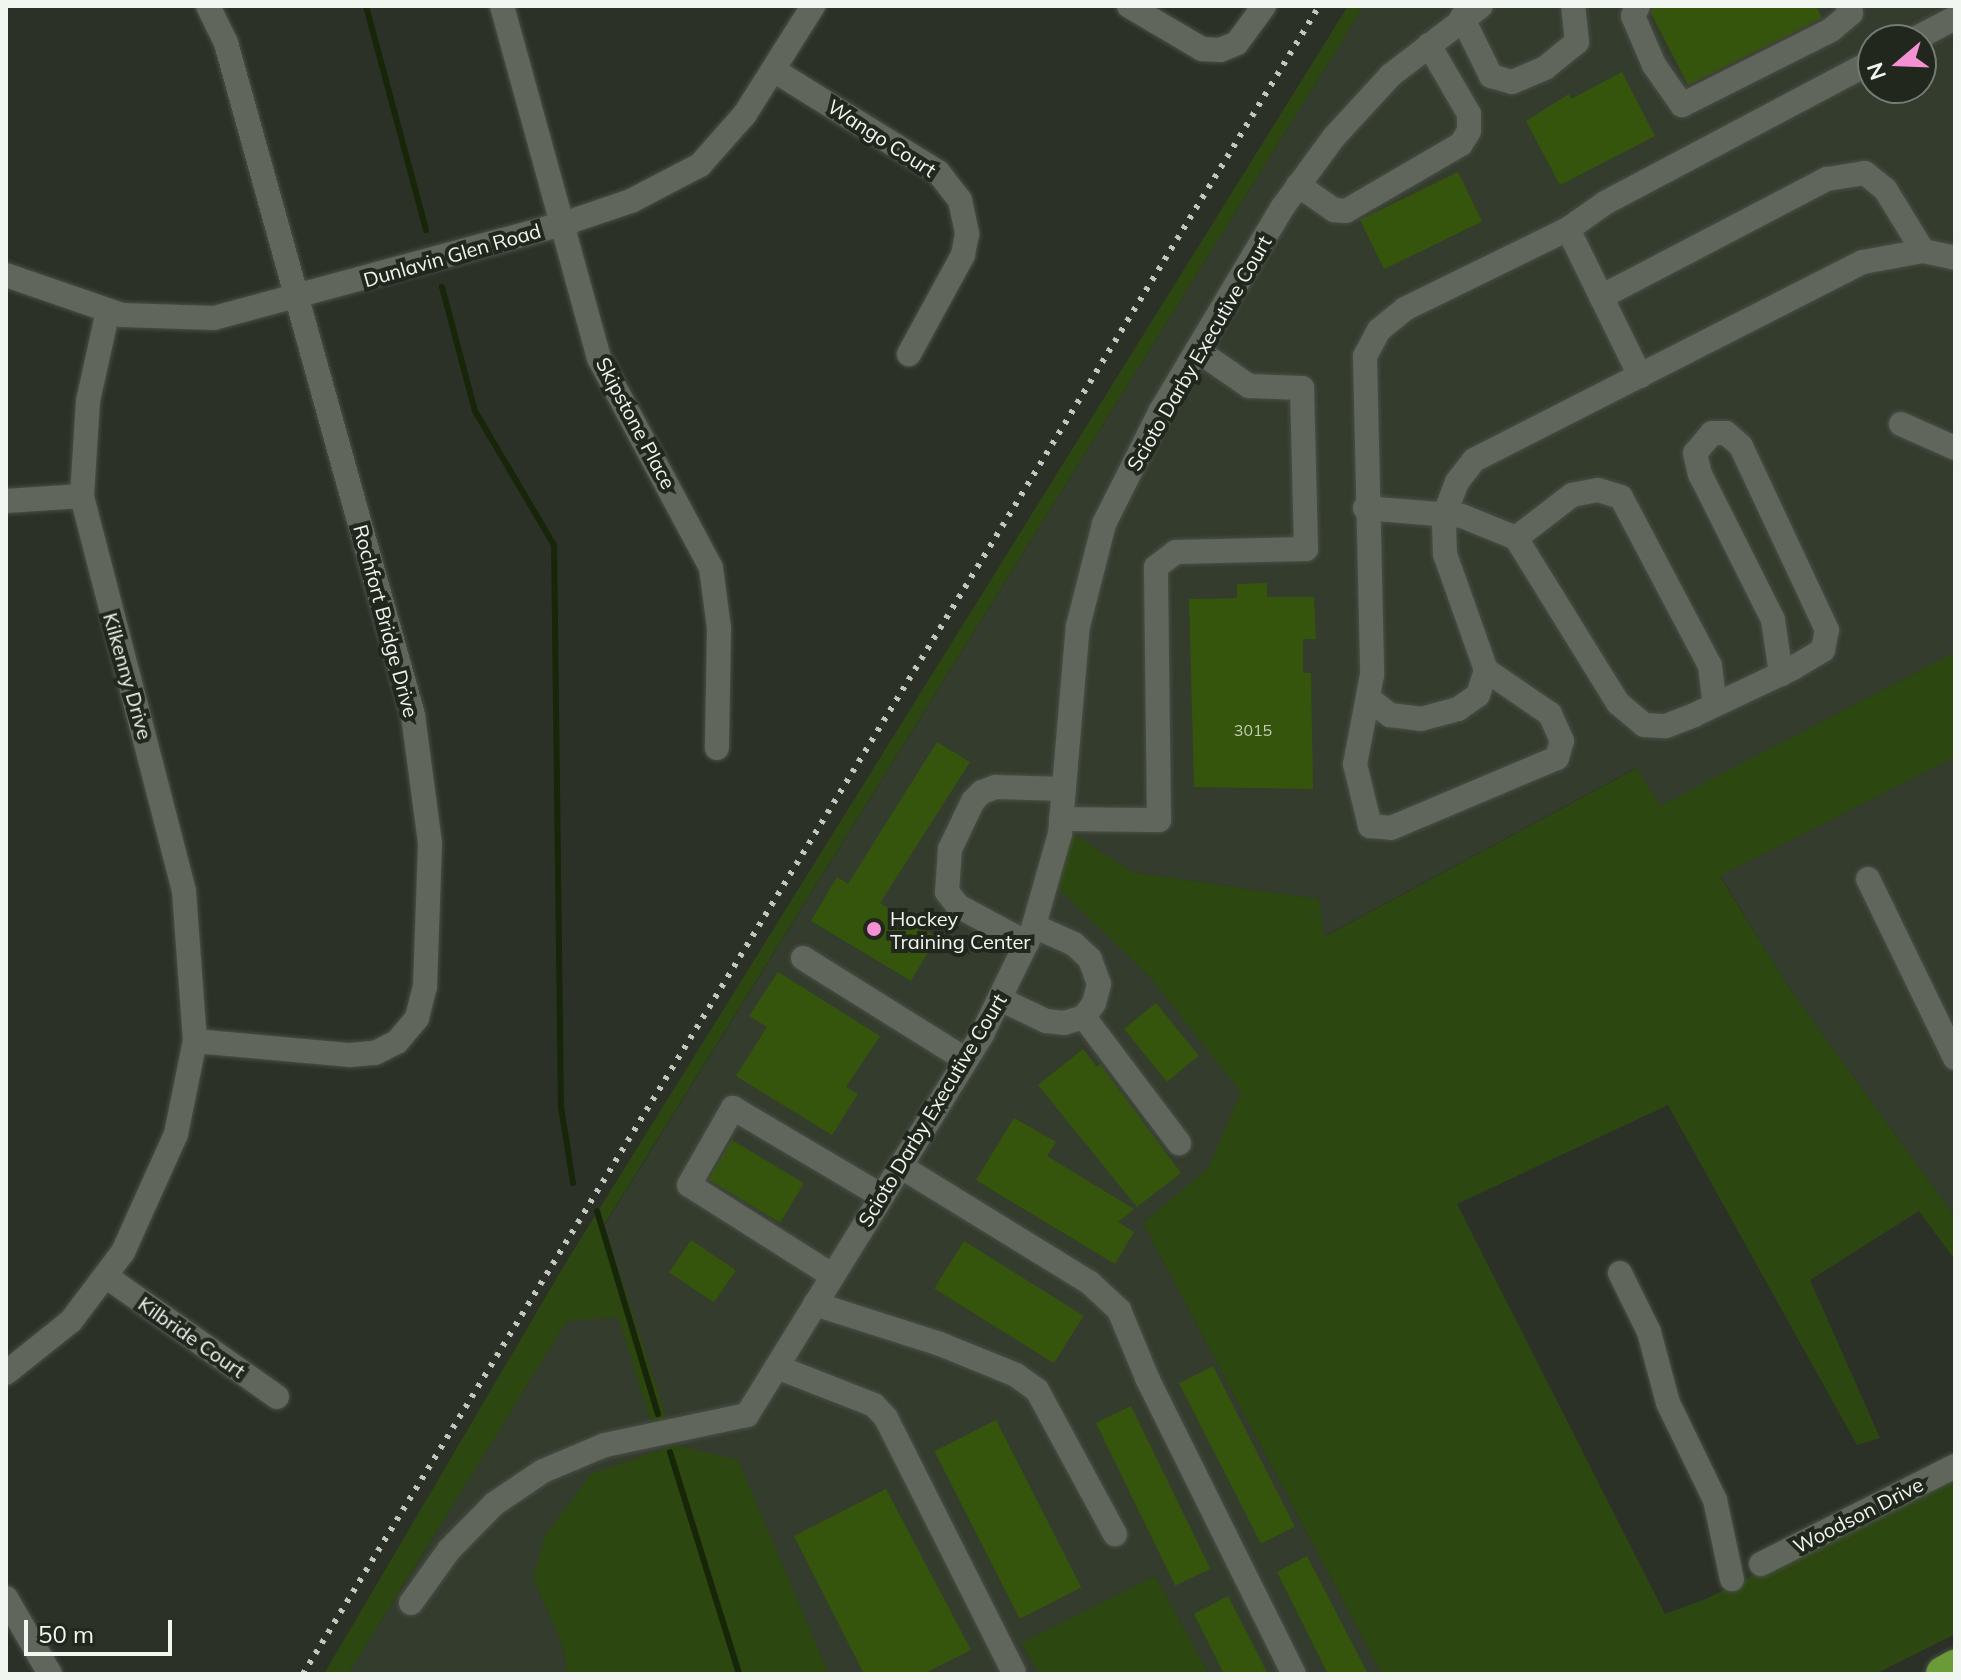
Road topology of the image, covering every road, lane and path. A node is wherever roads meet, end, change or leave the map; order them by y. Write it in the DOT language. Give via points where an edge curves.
graph roads {
  1 [pos="208,6"];
  2 [pos="502,6"];
  3 [pos="813,6"];
  4 [pos="1129,6"];
  5 [pos="1264,6"];
  6 [pos="1573,6"];
  7 [pos="1638,6"];
  8 [pos="1848,6"];
  9 [pos="1472,11"];
  10 [pos="1955,18"];
  11 [pos="1937,27"];
  12 [pos="1429,45"];
  13 [pos="1857,69"];
  14 [pos="775,71"];
  15 [pos="1298,185"];
  16 [pos="563,224"];
  17 [pos="1568,229"];
  18 [pos="1923,251"];
  19 [pos="1955,258"];
  20 [pos="6,275"];
  21 [pos="1601,297"];
  22 [pos="296,298"];
  23 [pos="108,311"];
  24 [pos="1197,350"];
  25 [pos="909,354"];
  26 [pos="1640,376"];
  27 [pos="1901,424"];
  28 [pos="1955,448"];
  29 [pos="82,496"];
  30 [pos="6,501"];
  31 [pos="1365,508"];
  32 [pos="1444,516"];
  33 [pos="1516,538"];
  34 [pos="1486,670"];
  35 [pos="1781,674"];
  36 [pos="1368,698"];
  37 [pos="1715,705"];
  38 [pos="717,748"];
  39 [pos="1064,789"];
  40 [pos="1061,819"];
  41 [pos="1868,879"];
  42 [pos="1030,934"];
  43 [pos="803,958"];
  44 [pos="1000,999"];
  45 [pos="1084,1017"];
  46 [pos="195,1041"];
  47 [pos="1955,1058"];
  48 [pos="966,1060"];
  49 [pos="1179,1143"];
  50 [pos="900,1166"];
  51 [pos="882,1196"];
  52 [pos="1620,1273"];
  53 [pos="833,1276"];
  54 [pos="107,1277"];
  55 [pos="815,1304"];
  56 [pos="777,1367"];
  57 [pos="6,1373"];
  58 [pos="277,1397"];
  59 [pos="1955,1466"];
  60 [pos="1115,1534"];
  61 [pos="1761,1564"];
  62 [pos="1732,1579"];
  63 [pos="6,1598"];
  64 [pos="411,1603"];
  65 [pos="1955,1668"];
  66 [pos="1014,1672"];
  67 [pos="50,1674"];
  68 [pos="1294,1674"];
  69 [pos="1944,1674"];
  1 -- 22 [label="street, Rochfort Bridge Drive" via="226,43"];
  2 -- 16 [label="street, Skipstone Place"];
  3 -- 14 [label="street, Dunlavin Glen Road"];
  4 -- 5 [label="street" via="1202,49 1237,43"];
  6 -- 9 [label="street" via="1577,42 1545,68 1512,82 1491,76"];
  7 -- 8 [label="street" via="1633,16 1654,65 1682,105 1831,30 1851,13"];
  9 -- 12 [label="street, Scioto Darby Executive Court"];
  10 -- 11 [label="street"];
  12 -- 15 [label="street, Scioto Darby Executive Court" via="1343,127"];
  12 -- 15 [label="street" via="1469,114 1469,131 1461,144 1346,211 1334,210"];
  13 -- 17 [label="street" via="1605,203"];
  14 -- 16 [label="street, Dunlavin Glen Road" via="726,141 700,165 631,201"];
  14 -- 25 [label="street, Wango Court" via="938,172 960,200 967,234 963,255"];
  15 -- 24 [label="street, Scioto Darby Executive Court"];
  16 -- 22 [label="street, Dunlavin Glen Road"];
  16 -- 38 [label="street, Skipstone Place" via="599,358 711,568 719,628"];
  17 -- 21 [label="street"];
  17 -- 31 [label="street" via="1405,309 1379,330 1365,356"];
  18 -- 19 [label="street"];
  18 -- 21 [label="street" via="1885,189 1865,173 1827,179"];
  18 -- 26 [label="street" via="1863,262"];
  20 -- 23 [label="street, Dunlavin Glen Road"];
  21 -- 26 [label="street"];
  22 -- 23 [label="street, Dunlavin Glen Road" via="185,320"];
  22 -- 46 [label="street, Rochfort Bridge Drive" via="413,715 430,821 425,987 417,1018 397,1042 375,1053"];
  23 -- 29 [label="street, Kilkenny Drive" via="88,401"];
  24 -- 39 [label="street, Scioto Darby Executive Court" via="1104,524 1078,626"];
  24 -- 40 [label="street" via="1249,386 1302,388 1306,549 1176,552 1156,567 1159,820"];
  26 -- 32 [label="street" via="1474,460 1457,482"];
  27 -- 28 [label="street"];
  29 -- 30 [label="street"];
  29 -- 46 [label="street, Kilkenny Drive" via="184,891"];
  31 -- 32 [label="street"];
  31 -- 36 [label="street"];
  32 -- 33 [label="street" via="1492,524"];
  32 -- 34 [label="street" via="1445,554"];
  33 -- 37 [label="street" via="1627,711 1644,725 1666,726"];
  33 -- 37 [label="street" via="1572,495 1598,490 1621,497 1710,666"];
  34 -- 36 [label="street" via="1478,695 1458,709 1421,719 1390,715"];
  34 -- 36 [label="street" via="1550,714 1562,741 1557,758 1378,830 1364,816 1355,764"];
  35 -- 35 [label="street" via="1773,620 1700,474 1695,453 1712,433 1726,433 1741,446 1827,630 1823,650"];
  35 -- 37 [label="street"];
  39 -- 40 [label="street, Scioto Darby Executive Court"];
  39 -- 42 [label="street" via="1005,786 982,792 950,849 946,883 958,906"];
  40 -- 42 [label="street, Scioto Darby Executive Court"];
  41 -- 47 [label="street"];
  42 -- 44 [label="street, Scioto Darby Executive Court"];
  42 -- 45 [label="street" via="1074,944 1094,967 1099,984"];
  43 -- 48 [label="street"];
  44 -- 45 [label="street" via="1046,1021"];
  44 -- 48 [label="street, Scioto Darby Executive Court"];
  45 -- 49 [label="street"];
  46 -- 54 [label="street, Kilkenny Drive" via="176,1134 153,1194"];
  48 -- 50 [label="street, Scioto Darby Executive Court"];
  50 -- 51 [label="street, Scioto Darby Executive Court"];
  50 -- 68 [label="street" via="1090,1283 1119,1310 1148,1380"];
  51 -- 53 [label="street, Scioto Darby Executive Court"];
  51 -- 53 [label="street" via="733,1108 689,1185"];
  52 -- 62 [label="street" via="1649,1332 1668,1403 1715,1500"];
  53 -- 55 [label="street, Scioto Darby Executive Court"];
  54 -- 57 [label="street, Kilkenny Drive" via="71,1321"];
  54 -- 58 [label="street, Kilbride Court"];
  55 -- 56 [label="street, Scioto Darby Executive Court"];
  55 -- 60 [label="street" via="940,1344 1016,1375 1037,1390"];
  56 -- 64 [label="street, Scioto Darby Executive Court" via="747,1415 605,1445 543,1471 494,1504 449,1550"];
  56 -- 66 [label="street" via="874,1405 886,1418"];
  59 -- 61 [label="street, Woodson Drive"];
  63 -- 67 [label="street"];
  65 -- 69 [label="highway"];
}
